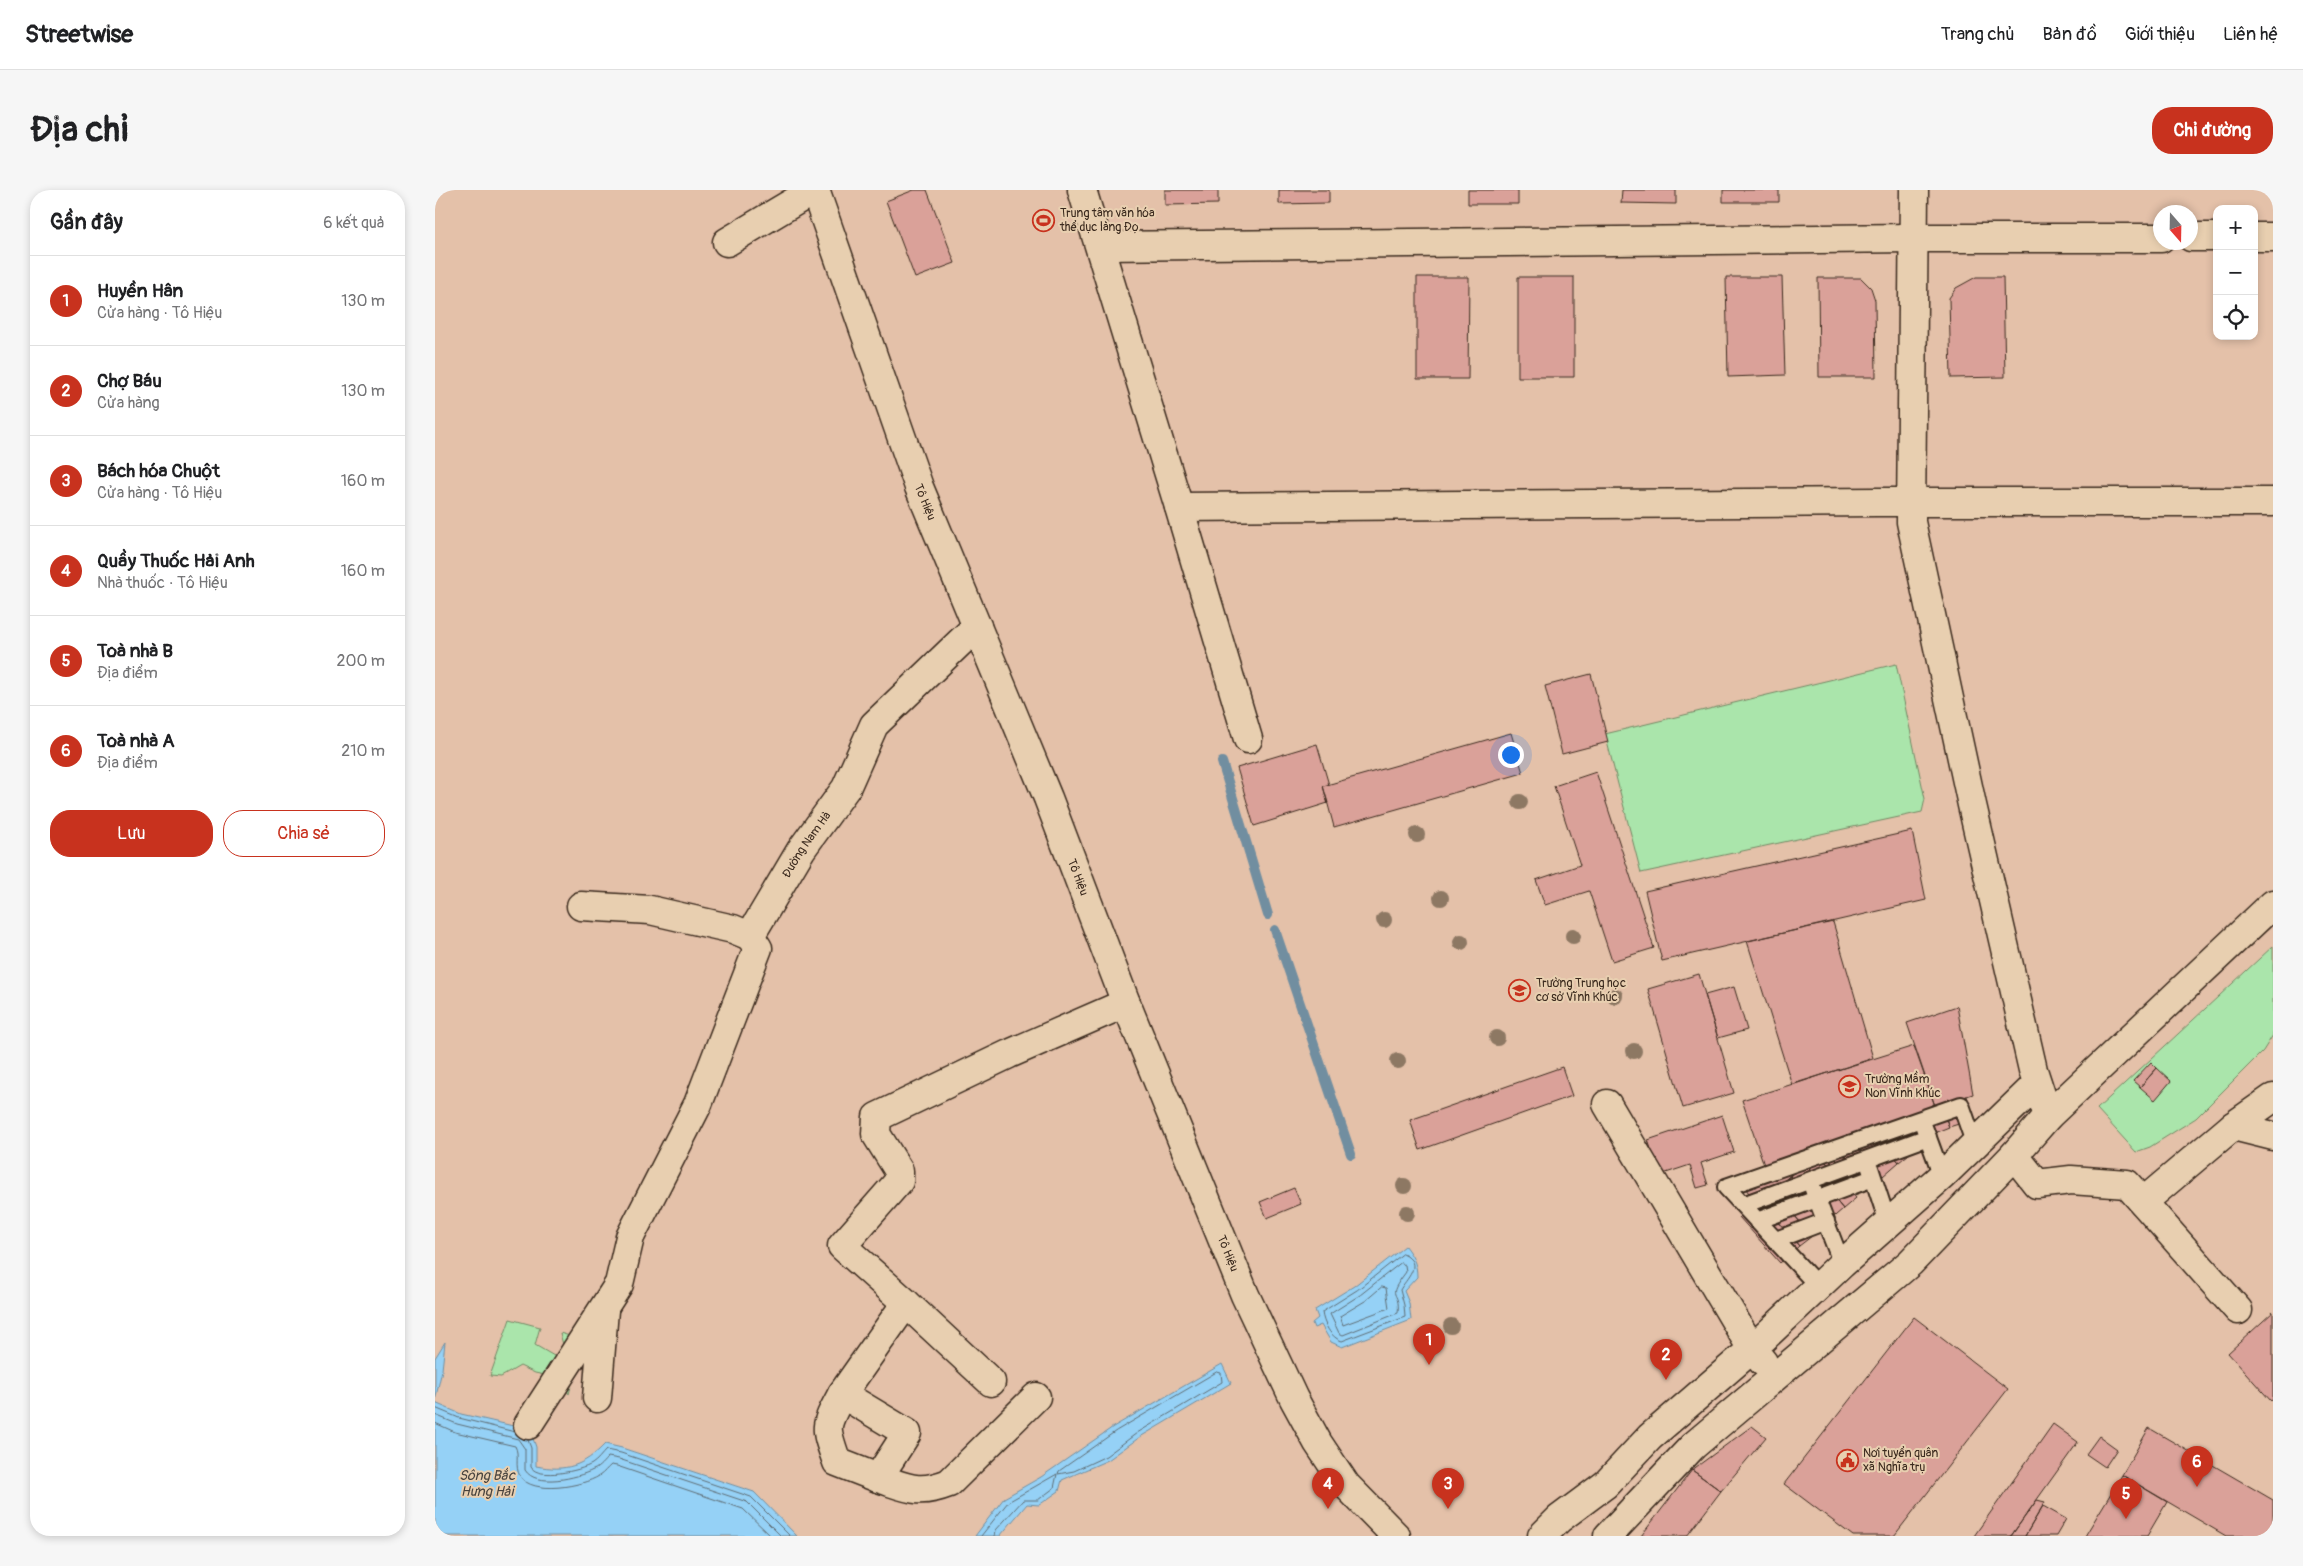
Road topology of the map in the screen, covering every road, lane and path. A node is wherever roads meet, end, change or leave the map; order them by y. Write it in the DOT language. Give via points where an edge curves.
graph roads {
  1 [pos="814,190"];
  2 [pos="1082,190"];
  3 [pos="1914,190"];
  4 [pos="2213,237"];
  5 [pos="2258,237"];
  6 [pos="2273,237"];
  7 [pos="1913,238"];
  8 [pos="2153,238"];
  9 [pos="2198,238"];
  10 [pos="727,242"];
  11 [pos="1100,246"];
  12 [pos="1911,502"];
  13 [pos="2273,502"];
  14 [pos="1179,507"];
  15 [pos="977,626"];
  16 [pos="1248,739"];
  17 [pos="2273,904"];
  18 [pos="581,906"];
  19 [pos="750,936"];
  20 [pos="1126,1003"];
  21 [pos="2037,1084"];
  22 [pos="2273,1098"];
  23 [pos="1607,1104"];
  24 [pos="2048,1116"];
  25 [pos="1922,1119"];
  26 [pos="2233,1126"];
  27 [pos="2273,1136"];
  28 [pos="1928,1137"];
  29 [pos="1861,1140"];
  30 [pos="1975,1144"];
  31 [pos="2014,1155"];
  32 [pos="1867,1160"];
  33 [pos="1802,1161"];
  34 [pos="1942,1176"];
  35 [pos="1873,1178"];
  36 [pos="1810,1180"];
  37 [pos="1817,1199"];
  38 [pos="2143,1202"];
  39 [pos="1743,1205"];
  40 [pos="1757,1220"];
  41 [pos="1827,1221"];
  42 [pos="1888,1223"];
  43 [pos="1776,1240"];
  44 [pos="1843,1264"];
  45 [pos="1818,1286"];
  46 [pos="906,1303"];
  47 [pos="604,1307"];
  48 [pos="2239,1310"];
  49 [pos="1752,1349"];
  50 [pos="1776,1378"];
  51 [pos="991,1382"];
  52 [pos="842,1394"];
  53 [pos="1036,1397"];
  54 [pos="597,1398"];
  55 [pos="528,1425"];
  56 [pos="878,1478"];
  57 [pos="1396,1536"];
  58 [pos="1542,1536"];
  59 [pos="1608,1536"];
  1 -- 10 [label="street"];
  1 -- 15 [label="street, Tô Hiệu" via="919,487"];
  2 -- 11 [label="street"];
  3 -- 7 [label="street"];
  4 -- 9 [label="street"];
  5 -- 6 [label="street"];
  7 -- 8 [label="street"];
  7 -- 11 [label="street"];
  7 -- 12 [label="street"];
  11 -- 14 [label="street"];
  12 -- 13 [label="street"];
  12 -- 14 [label="street"];
  12 -- 21 [label="street" via="1911,522 1965,777"];
  14 -- 16 [label="street"];
  15 -- 19 [label="street, Đường Nam Hà" via="875,725 846,788 801,850"];
  15 -- 20 [label="street, Tô Hiệu" via="1048,798"];
  17 -- 24 [label="street"];
  18 -- 19 [label="street" via="650,910"];
  19 -- 47 [label="street" via="758,948 713,1068 630,1237 619,1284"];
  20 -- 46 [label="street" via="877,1117 876,1134 899,1170 899,1181 842,1246"];
  20 -- 57 [label="street, Tô Hiệu" via="1245,1295 1294,1399 1346,1485"];
  21 -- 24 [label="street"];
  21 -- 30 [label="street"];
  22 -- 26 [label="street"];
  23 -- 49 [label="street"];
  24 -- 31 [label="street"];
  25 -- 28 [label="lane"];
  25 -- 29 [label="lane"];
  25 -- 30 [label="lane" via="1961,1105"];
  26 -- 27 [label="street"];
  26 -- 38 [label="street"];
  28 -- 32 [label="lane"];
  28 -- 34 [label="lane"];
  29 -- 32 [label="lane"];
  29 -- 33 [label="lane"];
  30 -- 34 [label="street"];
  31 -- 38 [label="street" via="2037,1184 2071,1180 2127,1184"];
  31 -- 50 [label="street" via="1910,1262"];
  32 -- 35 [label="lane"];
  32 -- 36 [label="lane"];
  33 -- 36 [label="lane"];
  33 -- 39 [label="lane" via="1726,1188"];
  34 -- 42 [label="street"];
  35 -- 37 [label="lane"];
  35 -- 42 [label="lane"];
  36 -- 37 [label="lane"];
  36 -- 39 [label="lane"];
  37 -- 40 [label="lane"];
  37 -- 41 [label="lane"];
  38 -- 48 [label="street"];
  39 -- 40 [label="lane"];
  40 -- 43 [label="lane"];
  41 -- 43 [label="lane"];
  41 -- 44 [label="lane"];
  42 -- 44 [label="street"];
  43 -- 45 [label="lane"];
  44 -- 45 [label="street"];
  45 -- 49 [label="street"];
  46 -- 51 [label="street"];
  46 -- 52 [label="street"];
  47 -- 54 [label="street"];
  47 -- 55 [label="street"];
  49 -- 50 [label="street"];
  49 -- 58 [label="street" via="1650,1437 1606,1484"];
  50 -- 59 [label="street" via="1693,1446"];
  52 -- 56 [label="street" via="827,1423 828,1437 837,1462"];
  52 -- 56 [label="street" via="907,1433"];
  53 -- 56 [label="street" via="949,1483 932,1490 917,1490"];
}
